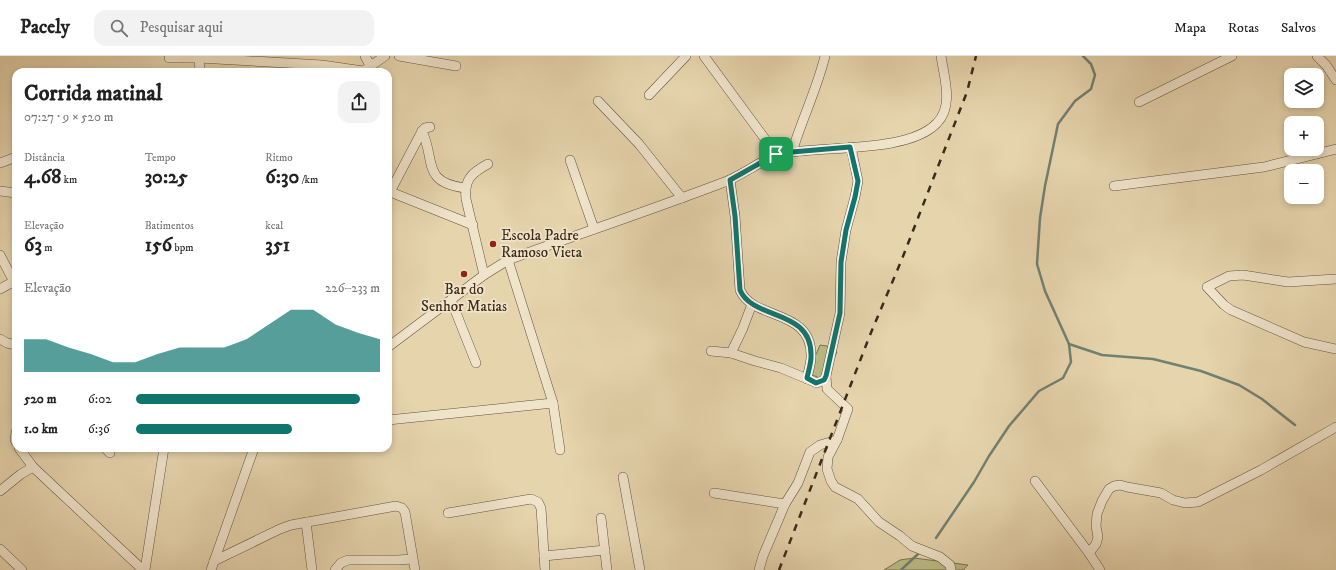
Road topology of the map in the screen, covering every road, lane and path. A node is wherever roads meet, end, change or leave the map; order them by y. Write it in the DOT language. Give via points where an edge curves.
graph roads {
  1 [pos="365,56"];
  2 [pos="385,56"];
  3 [pos="399,56"];
  4 [pos="686,56"];
  5 [pos="704,56"];
  6 [pos="941,56"];
  7 [pos="1232,56"];
  8 [pos="1317,56"];
  9 [pos="169,58"];
  10 [pos="199,58"];
  11 [pos="826,58"];
  12 [pos="256,59"];
  13 [pos="1326,65"];
  14 [pos="456,66"];
  15 [pos="1336,67"];
  16 [pos="200,68"];
  17 [pos="348,68"];
  18 [pos="365,68"];
  19 [pos="368,68"];
  20 [pos="1336,80"];
  21 [pos="649,95"];
  22 [pos="598,102"];
  23 [pos="1139,102"];
  24 [pos="850,147"];
  25 [pos="1336,149"];
  26 [pos="792,152"];
  27 [pos="776,154"];
  28 [pos="12,158"];
  29 [pos="570,160"];
  30 [pos="0,163"];
  31 [pos="488,164"];
  32 [pos="730,180"];
  33 [pos="392,186"];
  34 [pos="1114,186"];
  35 [pos="464,188"];
  36 [pos="0,191"];
  37 [pos="12,192"];
  38 [pos="392,192"];
  39 [pos="682,198"];
  40 [pos="473,226"];
  41 [pos="594,229"];
  42 [pos="0,255"];
  43 [pos="508,260"];
  44 [pos="484,275"];
  45 [pos="12,276"];
  46 [pos="1336,279"];
  47 [pos="12,282"];
  48 [pos="0,289"];
  49 [pos="451,300"];
  50 [pos="752,304"];
  51 [pos="0,339"];
  52 [pos="12,344"];
  53 [pos="392,345"];
  54 [pos="1336,349"];
  55 [pos="711,351"];
  56 [pos="732,353"];
  57 [pos="476,363"];
  58 [pos="826,376"];
  59 [pos="807,378"];
  60 [pos="553,403"];
  61 [pos="392,420"];
  62 [pos="1336,427"];
  63 [pos="837,440"];
  64 [pos="560,450"];
  65 [pos="22,452"];
  66 [pos="163,452"];
  67 [pos="253,452"];
  68 [pos="33,467"];
  69 [pos="624,477"];
  70 [pos="1034,481"];
  71 [pos="2,486"];
  72 [pos="714,493"];
  73 [pos="785,504"];
  74 [pos="448,513"];
  75 [pos="601,518"];
  76 [pos="306,522"];
  77 [pos="0,548"];
  78 [pos="605,550"];
  79 [pos="1089,553"];
  80 [pos="544,556"];
  81 [pos="412,559"];
  82 [pos="214,561"];
  83 [pos="22,570"];
  84 [pos="144,570"];
  85 [pos="211,570"];
  86 [pos="312,570"];
  87 [pos="335,570"];
  88 [pos="415,570"];
  89 [pos="545,570"];
  90 [pos="607,570"];
  91 [pos="640,570"];
  92 [pos="759,570"];
  93 [pos="951,570"];
  94 [pos="1100,570"];
  1 -- 18 [label="street"];
  2 -- 19 [label="street"];
  3 -- 14 [label="street"];
  4 -- 21 [label="street"];
  5 -- 27 [label="street"];
  6 -- 24 [label="street" via="947,97 945,110 938,123 908,139"];
  7 -- 23 [label="street"];
  8 -- 13 [label="street"];
  9 -- 10 [label="street"];
  10 -- 12 [label="street"];
  10 -- 16 [label="street"];
  11 -- 26 [label="street"];
  12 -- 17 [label="street"];
  13 -- 15 [label="street"];
  13 -- 20 [label="street"];
  22 -- 39 [label="street" via="639,144"];
  24 -- 26 [label="street"];
  24 -- 58 [label="street" via="858,181 846,230 841,262 840,313"];
  25 -- 34 [label="street" via="1264,167"];
  26 -- 27 [label="street"];
  27 -- 32 [label="street"];
  28 -- 30 [label="street"];
  29 -- 41 [label="street"];
  31 -- 35 [label="street" via="468,180"];
  32 -- 39 [label="street"];
  32 -- 50 [label="street" via="740,290"];
  33 -- 35 [label="street" via="426,129 430,164 436,176 444,183"];
  35 -- 40 [label="street"];
  36 -- 37 [label="street"];
  38 -- 40 [label="street"];
  39 -- 41 [label="street"];
  40 -- 44 [label="street"];
  41 -- 43 [label="street"];
  42 -- 45 [label="street"];
  43 -- 44 [label="street"];
  43 -- 60 [label="street"];
  44 -- 49 [label="street"];
  46 -- 54 [label="street" via="1288,282 1243,275 1229,276 1207,287 1231,310 1304,342"];
  47 -- 48 [label="street"];
  49 -- 53 [label="street"];
  49 -- 57 [label="street"];
  50 -- 56 [label="street"];
  50 -- 59 [label="street" via="800,327 809,340 811,357"];
  51 -- 52 [label="street"];
  55 -- 56 [label="street"];
  56 -- 59 [label="street"];
  58 -- 59 [label="street" via="824,380 816,383"];
  58 -- 63 [label="street" via="827,389 848,409"];
  60 -- 61 [label="street"];
  60 -- 64 [label="street"];
  62 -- 79 [label="street" via="1198,502 1185,504 1161,493 1114,486 1102,501 1096,526 1098,537"];
  63 -- 73 [label="street" via="820,445 810,452 798,483"];
  63 -- 93 [label="street" via="828,457 827,469 835,487 858,499 879,522 912,546 940,557 950,565"];
  65 -- 68 [label="street"];
  66 -- 84 [label="street"];
  67 -- 82 [label="street"];
  68 -- 71 [label="street"];
  68 -- 84 [label="street"];
  69 -- 91 [label="street"];
  70 -- 79 [label="street"];
  72 -- 73 [label="street"];
  73 -- 92 [label="street"];
  74 -- 80 [label="street" via="531,499 538,502 541,508"];
  75 -- 78 [label="street"];
  76 -- 81 [label="street" via="396,506 402,508 405,512"];
  76 -- 82 [label="street" via="280,529"];
  76 -- 86 [label="street"];
  77 -- 83 [label="street"];
  78 -- 80 [label="street"];
  78 -- 90 [label="street"];
  79 -- 94 [label="street"];
  80 -- 89 [label="street"];
  81 -- 87 [label="street" via="399,565 348,560"];
  81 -- 88 [label="street"];
  82 -- 85 [label="street"];
}
